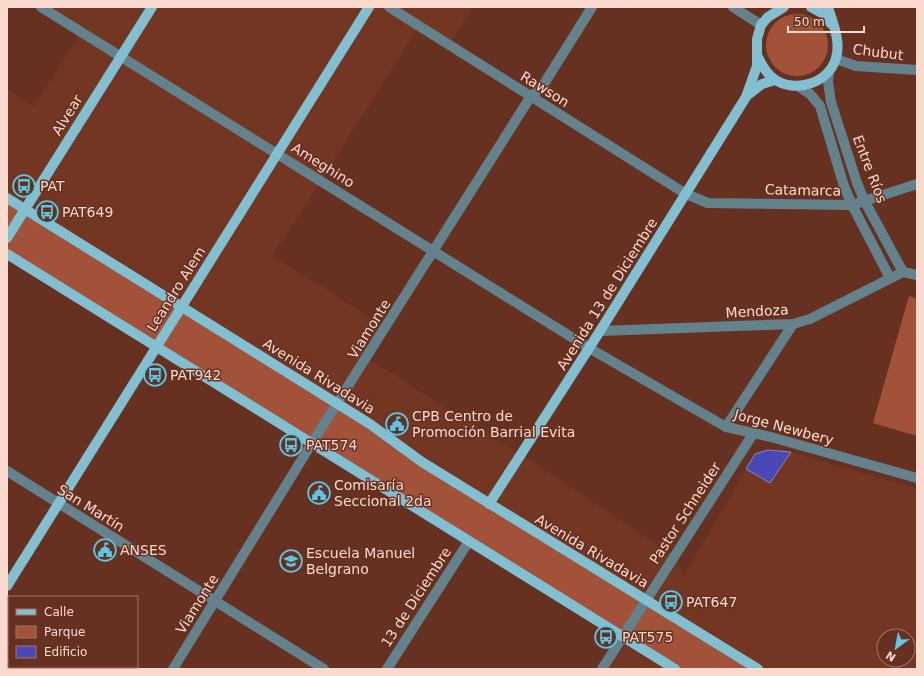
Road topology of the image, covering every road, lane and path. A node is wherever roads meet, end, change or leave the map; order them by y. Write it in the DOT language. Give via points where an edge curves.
graph roads {
  1 [pos="41,7"];
  2 [pos="152,7"];
  3 [pos="369,7"];
  4 [pos="390,7"];
  5 [pos="592,7"];
  6 [pos="733,7"];
  7 [pos="784,7"];
  8 [pos="811,7"];
  9 [pos="828,7"];
  10 [pos="761,25"];
  11 [pos="834,27"];
  12 [pos="757,55"];
  13 [pos="121,56"];
  14 [pos="836,59"];
  15 [pos="917,70"];
  16 [pos="829,71"];
  17 [pos="775,80"];
  18 [pos="798,86"];
  19 [pos="531,96"];
  20 [pos="746,97"];
  21 [pos="277,154"];
  22 [pos="917,184"];
  23 [pos="686,194"];
  24 [pos="7,198"];
  25 [pos="864,200"];
  26 [pos="852,205"];
  27 [pos="25,210"];
  28 [pos="7,238"];
  29 [pos="434,251"];
  30 [pos="7,254"];
  31 [pos="903,272"];
  32 [pos="917,276"];
  33 [pos="890,278"];
  34 [pos="181,306"];
  35 [pos="793,324"];
  36 [pos="600,331"];
  37 [pos="156,347"];
  38 [pos="589,348"];
  39 [pos="338,404"];
  40 [pos="726,427"];
  41 [pos="752,434"];
  42 [pos="312,443"];
  43 [pos="7,472"];
  44 [pos="917,478"];
  45 [pos="58,504"];
  46 [pos="489,504"];
  47 [pos="469,541"];
  48 [pos="7,586"];
  49 [pos="646,600"];
  50 [pos="215,601"];
  51 [pos="622,636"];
  52 [pos="173,669"];
  53 [pos="324,669"];
  54 [pos="387,669"];
  55 [pos="602,669"];
  56 [pos="675,669"];
  57 [pos="758,669"];
  1 -- 13 [label="street, Ameghino"];
  2 -- 13 [label="main road, Alvear"];
  3 -- 21 [label="main road, Leandro Alem"];
  4 -- 19 [label="street, Rawson"];
  5 -- 19 [label="street, Viamonte" via="542,87"];
  6 -- 10 [label="street"];
  7 -- 10 [label="main road"];
  8 -- 11 [label="main road" via="824,14"];
  9 -- 11 [label="main road"];
  10 -- 12 [label="main road" via="756,39"];
  11 -- 14 [label="main road" via="838,43"];
  12 -- 17 [label="main road" via="764,69"];
  12 -- 20 [label="main road" via="755,75"];
  13 -- 21 [label="street, Ameghino"];
  13 -- 27 [label="main road, Alvear"];
  14 -- 15 [label="street, Chubut" via="856,66"];
  14 -- 16 [label="main road"];
  16 -- 18 [label="main road" via="816,82"];
  16 -- 25 [label="street, Entre Ríos" via="831,102"];
  17 -- 18 [label="main road" via="786,85"];
  17 -- 20 [label="main road" via="762,84"];
  18 -- 26 [label="street, Entre Ríos" via="810,94 820,106"];
  19 -- 23 [label="street, Rawson"];
  19 -- 29 [label="street, Viamonte"];
  20 -- 23 [label="main road, Avenida 13 de Diciembre"];
  21 -- 29 [label="street, Ameghino"];
  21 -- 34 [label="main road, Leandro Alem"];
  22 -- 25 [label="street, Catamarca"];
  23 -- 26 [label="street, Catamarca" via="708,203"];
  23 -- 36 [label="main road, Avenida 13 de Diciembre"];
  24 -- 27 [label="main road, Avenida Rivadavia"];
  25 -- 26 [label="street, Catamarca"];
  25 -- 31 [label="street, Entre Ríos"];
  26 -- 33 [label="street, Entre Ríos"];
  27 -- 28 [label="main road, Alvear"];
  27 -- 34 [label="main road, Avenida Rivadavia"];
  29 -- 38 [label="street, Ameghino"];
  29 -- 39 [label="street, Viamonte"];
  30 -- 37 [label="main road"];
  31 -- 32 [label="street"];
  31 -- 33 [label="street, Mendoza"];
  33 -- 35 [label="street, Mendoza" via="810,319"];
  34 -- 37 [label="main road, Leandro Alem"];
  34 -- 39 [label="main road, Avenida Rivadavia"];
  35 -- 36 [label="street, Mendoza"];
  35 -- 40 [label="street"];
  36 -- 38 [label="main road, Avenida 13 de Diciembre"];
  37 -- 42 [label="main road"];
  37 -- 45 [label="main road, Leandro Alem"];
  38 -- 40 [label="street, Jorge Newbery"];
  38 -- 46 [label="main road, Avenida 13 de Diciembre"];
  39 -- 42 [label="street, Viamonte"];
  39 -- 46 [label="main road, Avenida Rivadavia"];
  40 -- 41 [label="street, Jorge Newbery"];
  41 -- 44 [label="street, Jorge Newbery" via="771,436"];
  41 -- 49 [label="street, Pastor Schneider"];
  42 -- 47 [label="main road"];
  42 -- 50 [label="street, Viamonte"];
  43 -- 45 [label="street, San Martín"];
  45 -- 48 [label="main road, Leandro Alem"];
  45 -- 50 [label="street, San Martín"];
  46 -- 49 [label="main road, Avenida Rivadavia"];
  47 -- 51 [label="main road"];
  47 -- 54 [label="street, 13 de Diciembre"];
  49 -- 51 [label="street, Pastor Schneider"];
  49 -- 57 [label="main road, Avenida Rivadavia"];
  50 -- 52 [label="street, Viamonte"];
  50 -- 53 [label="street, San Martín"];
  51 -- 55 [label="street, Pastor Schneider"];
  51 -- 56 [label="main road"];
}
